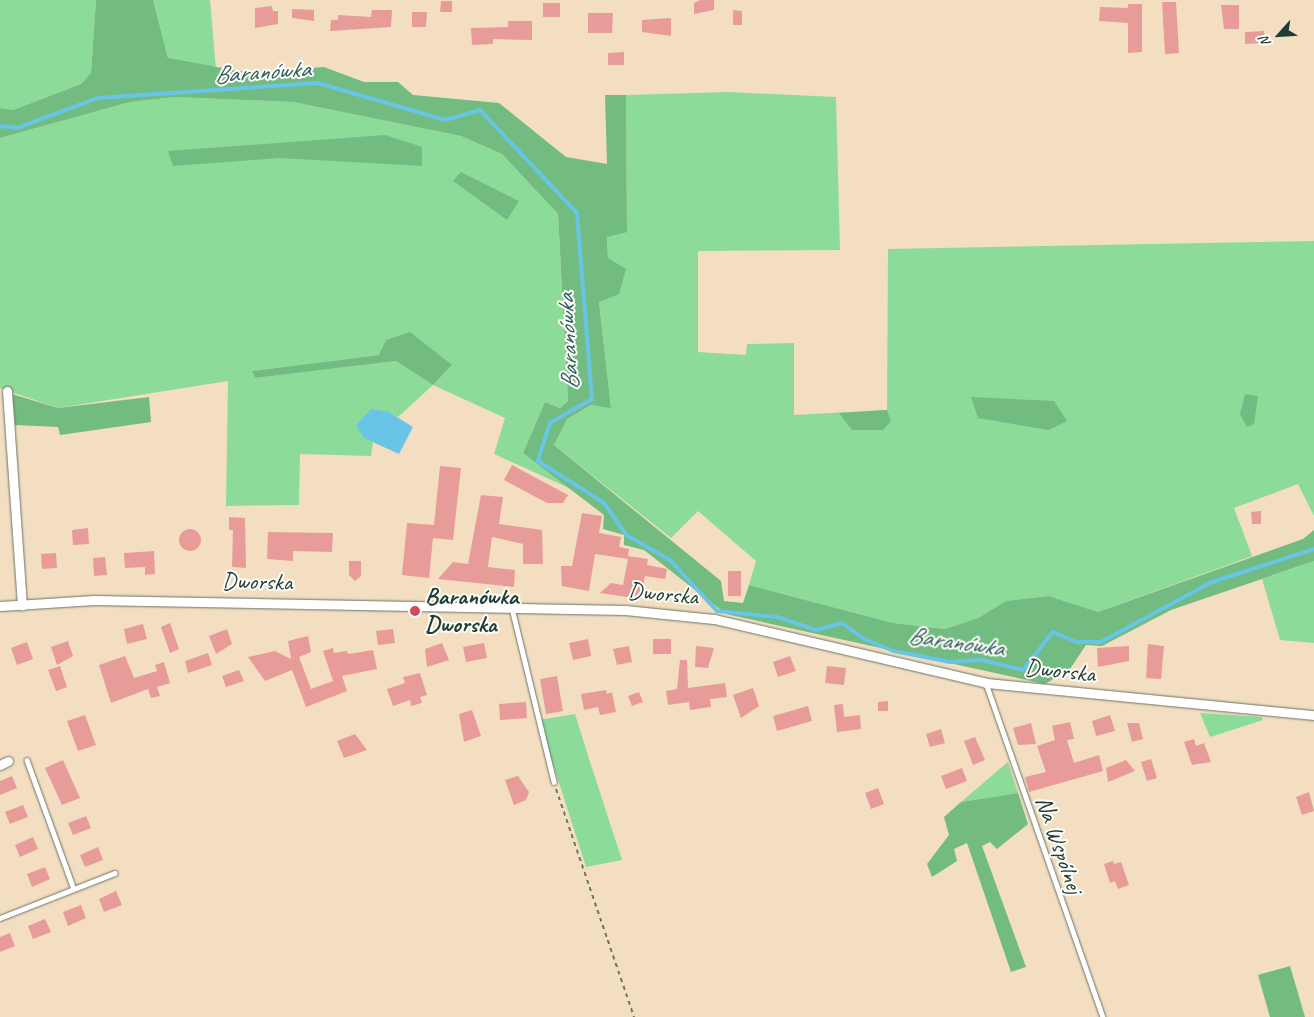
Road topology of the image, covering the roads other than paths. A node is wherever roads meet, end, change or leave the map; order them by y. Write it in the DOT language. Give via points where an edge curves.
graph roads {
  1 [pos="7,390"];
  2 [pos="22,605"];
  3 [pos="0,606"];
  4 [pos="511,607"];
  5 [pos="986,683"];
  6 [pos="1314,715"];
  7 [pos="27,760"];
  8 [pos="554,782"];
  9 [pos="115,874"];
  10 [pos="74,889"];
  11 [pos="0,918"];
  12 [pos="1103,1017"];
  1 -- 2 [label="street"];
  2 -- 3 [label="street, Dworska"];
  2 -- 4 [label="street, Dworska" via="94,600"];
  4 -- 5 [label="street, Dworska" via="625,610 714,619"];
  4 -- 8 [label="lane"];
  5 -- 6 [label="street, Dworska"];
  5 -- 12 [label="lane, Na Wspólnej"];
  7 -- 10 [label="lane"];
  9 -- 10 [label="lane"];
  10 -- 11 [label="lane"];
}
